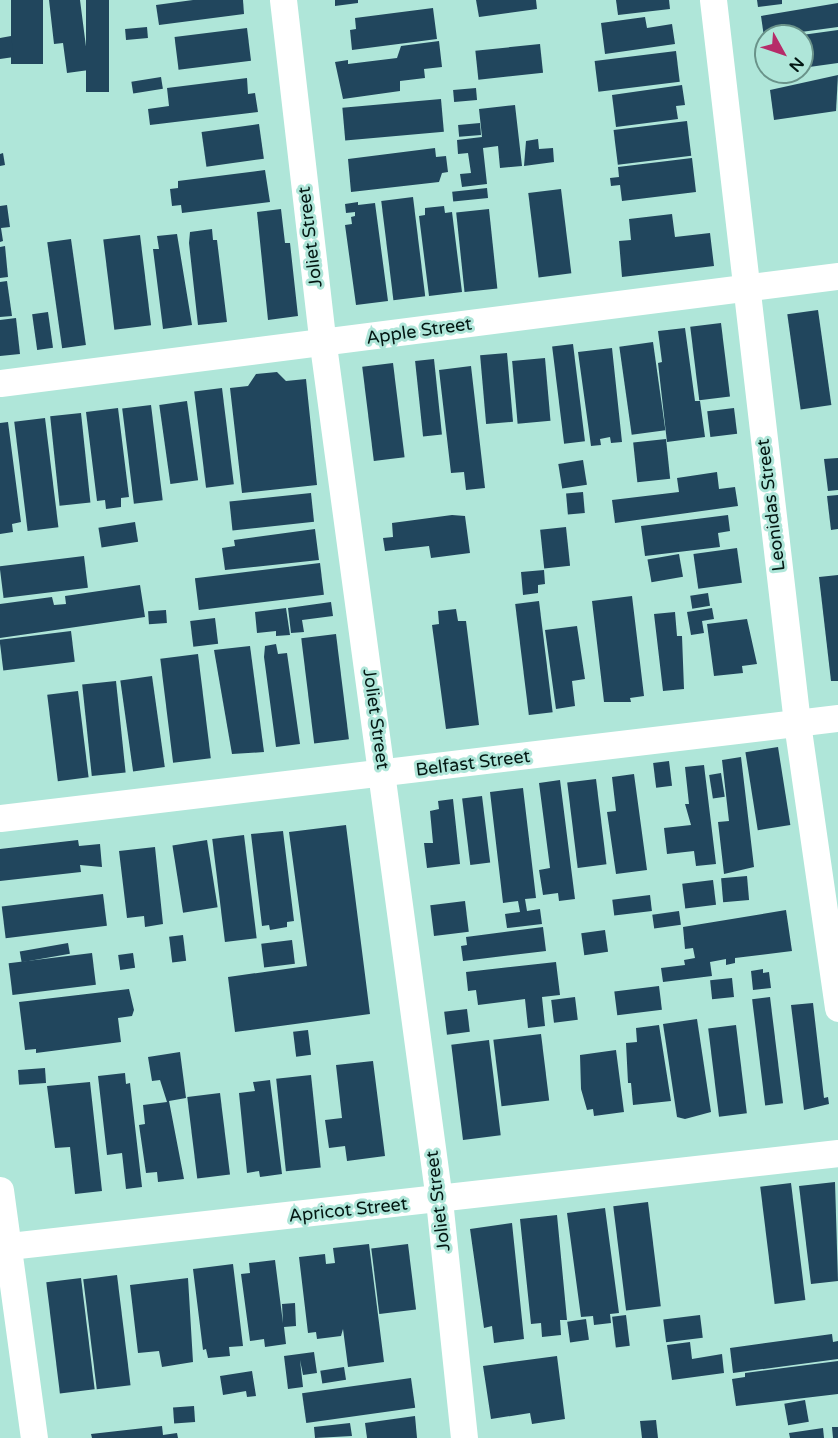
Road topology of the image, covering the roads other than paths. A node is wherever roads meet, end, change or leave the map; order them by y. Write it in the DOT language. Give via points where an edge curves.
graph roads {
  1 [pos="283,0"];
  2 [pos="713,0"];
  3 [pos="838,276"];
  4 [pos="745,286"];
  5 [pos="323,345"];
  6 [pos="0,383"];
  7 [pos="838,718"];
  8 [pos="798,723"];
  9 [pos="384,773"];
  10 [pos="0,818"];
  11 [pos="838,1008"];
  12 [pos="838,1153"];
  13 [pos="0,1190"];
  14 [pos="439,1200"];
  15 [pos="4,1247"];
  16 [pos="34,1438"];
  17 [pos="465,1438"];
  1 -- 5 [label="street, Joliet Street"];
  2 -- 4 [label="street, Leonidas Street"];
  3 -- 4 [label="street, Apple Street"];
  4 -- 5 [label="street, Apple Street"];
  4 -- 8 [label="street, Leonidas Street"];
  5 -- 6 [label="street, Apple Street"];
  5 -- 9 [label="street, Joliet Street"];
  7 -- 8 [label="street, Belfast Street"];
  8 -- 9 [label="street, Belfast Street"];
  8 -- 11 [label="street, Leonidas Street"];
  9 -- 10 [label="street, Belfast Street"];
  9 -- 14 [label="street, Joliet Street"];
  12 -- 14 [label="street, Apricot Street"];
  13 -- 15 [label="street"];
  14 -- 15 [label="street, Apricot Street"];
  14 -- 17 [label="street, Joliet Street"];
  15 -- 16 [label="street"];
}
